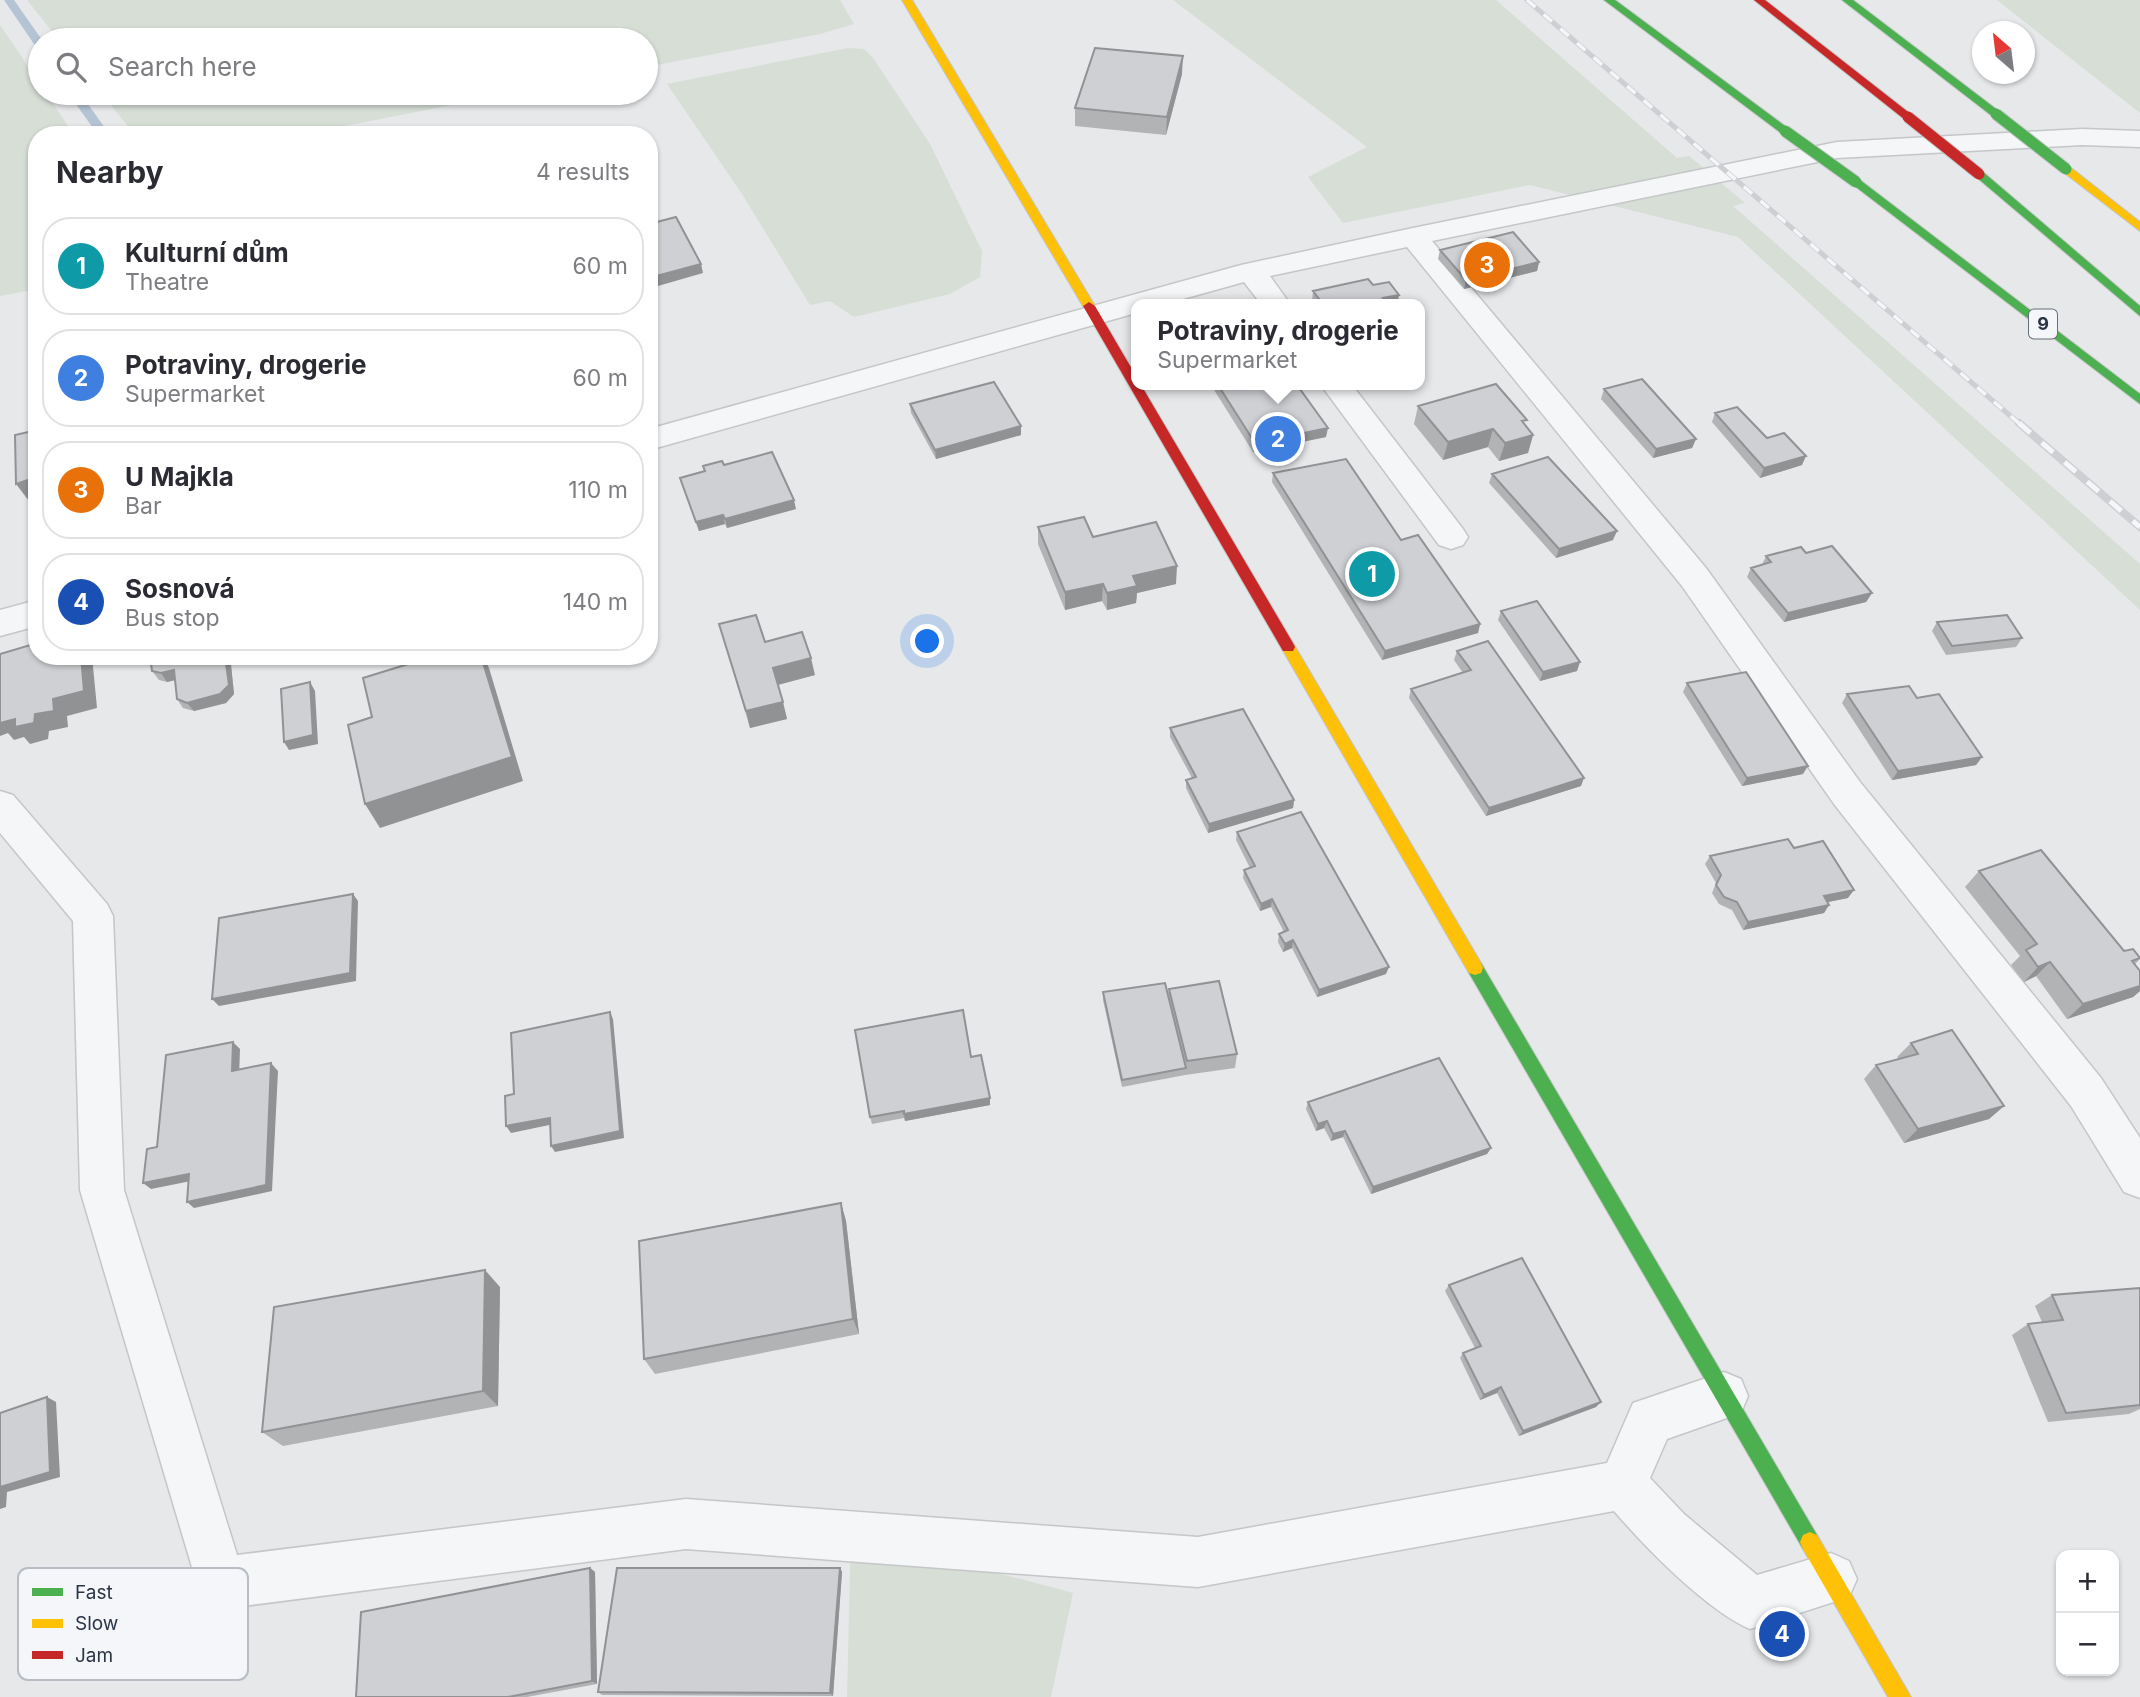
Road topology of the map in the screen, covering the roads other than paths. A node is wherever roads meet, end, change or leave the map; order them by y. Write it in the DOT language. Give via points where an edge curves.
graph roads {
  1 [pos="907,0"];
  2 [pos="1609,0"];
  3 [pos="1759,0"];
  4 [pos="1847,0"];
  5 [pos="2140,139"];
  6 [pos="1979,174"];
  7 [pos="2140,228"];
  8 [pos="1413,236"];
  9 [pos="1251,271"];
  10 [pos="2140,298"];
  11 [pos="1149,299"];
  12 [pos="1272,299"];
  13 [pos="1131,304"];
  14 [pos="2140,312"];
  15 [pos="1094,314"];
  16 [pos="1131,378"];
  17 [pos="1138,390"];
  18 [pos="1340,390"];
  19 [pos="2140,400"];
  20 [pos="658,437"];
  21 [pos="1451,537"];
  22 [pos="28,615"];
  23 [pos="0,623"];
  24 [pos="0,806"];
  25 [pos="2140,1177"];
  26 [pos="1724,1396"];
  27 [pos="1623,1486"];
  28 [pos="215,1568"];
  29 [pos="1831,1578"];
  30 [pos="248,1579"];
  31 [pos="1900,1697"];
  1 -- 15 [label="main road"];
  2 -- 19 [label="main road, 9, bridge"];
  3 -- 6 [label="main road, bridge"];
  4 -- 7 [label="main road, bridge"];
  5 -- 8 [label="street" via="2082,137 1838,150"];
  6 -- 10 [label="main road"];
  6 -- 14 [label="main road"];
  8 -- 9 [label="street"];
  8 -- 25 [label="street" via="1694,577 1847,793 2086,1092"];
  9 -- 11 [label="street"];
  9 -- 12 [label="street"];
  13 -- 15 [label="street"];
  15 -- 16 [label="main road"];
  15 -- 20 [label="street"];
  17 -- 26 [label="main road"];
  18 -- 21 [label="street"];
  22 -- 23 [label="street"];
  24 -- 28 [label="street" via="93,916 102,1190"];
  26 -- 27 [label="street" via="1650,1420"];
  26 -- 29 [label="main road"];
  27 -- 29 [label="street" via="1666,1532 1749,1603"];
  27 -- 30 [label="street" via="1198,1562 686,1524"];
  29 -- 31 [label="main road"];
}
